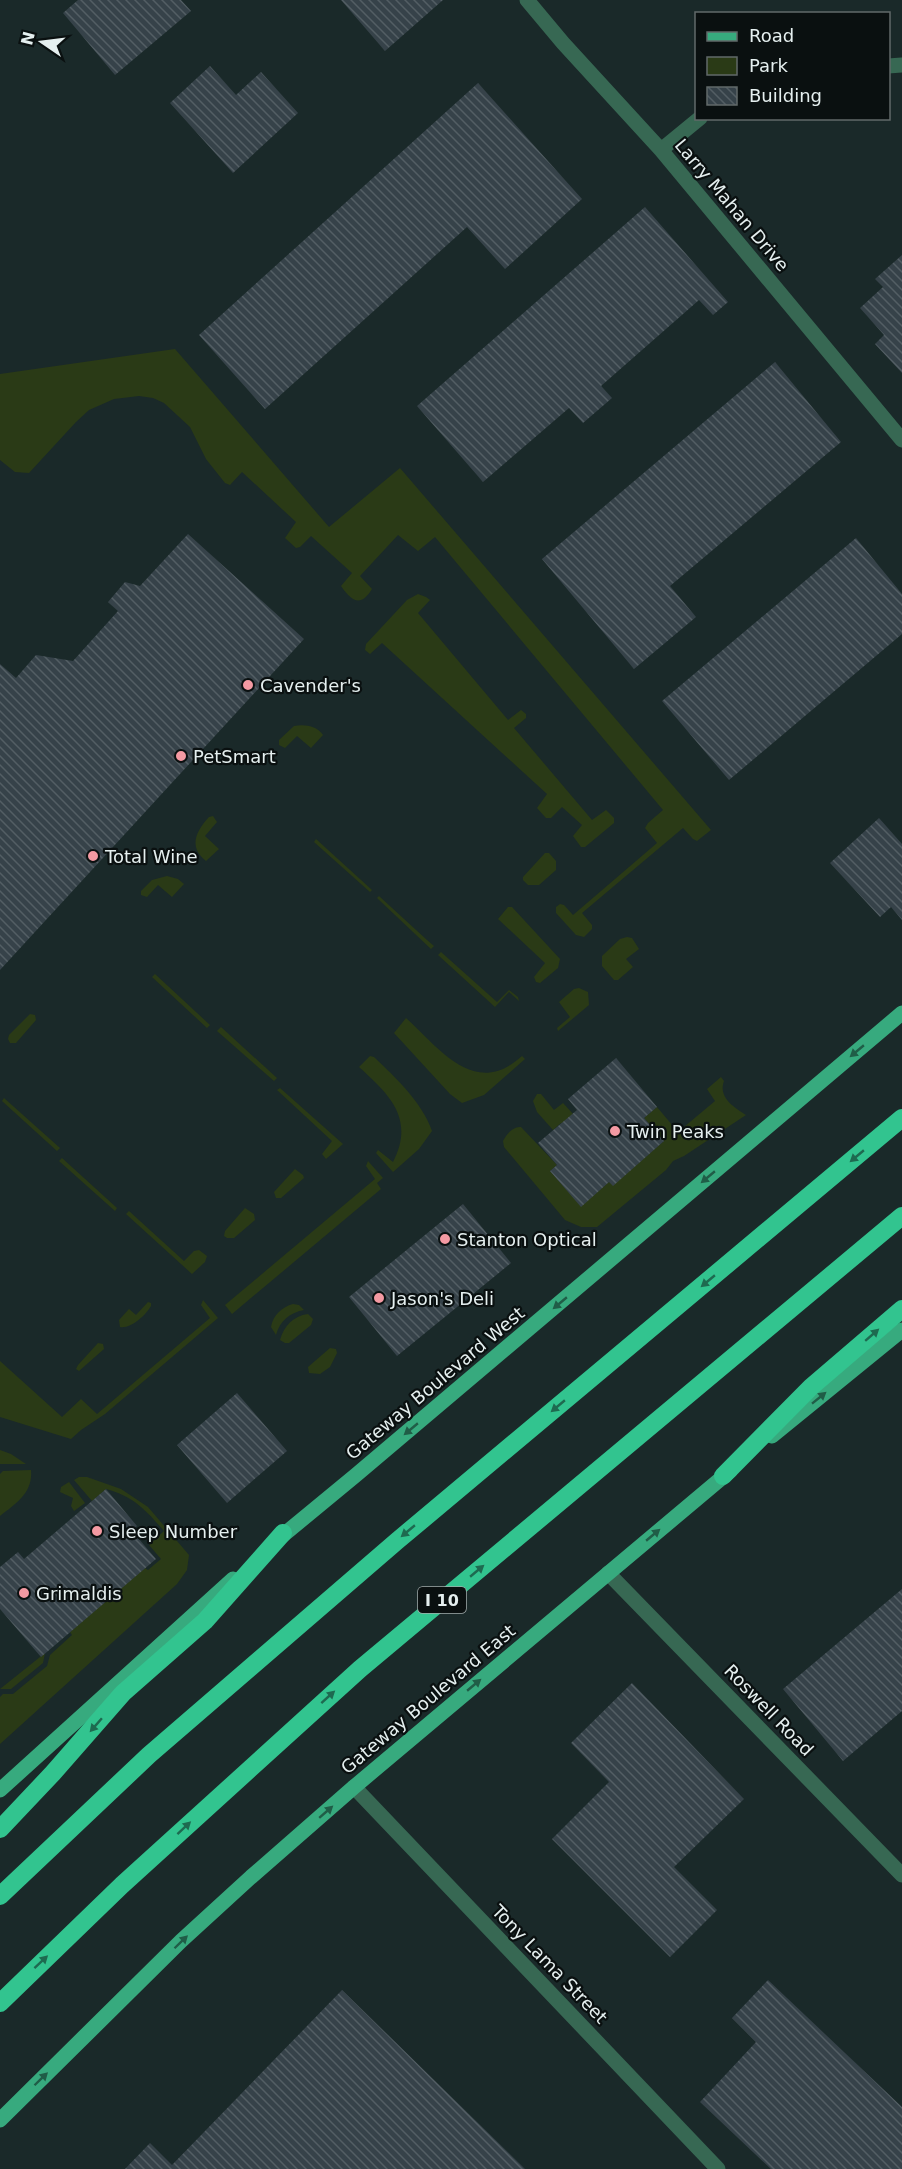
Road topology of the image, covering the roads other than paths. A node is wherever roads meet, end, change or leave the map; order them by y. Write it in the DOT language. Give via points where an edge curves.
graph roads {
  1 [pos="527,0"];
  2 [pos="698,120"];
  3 [pos="661,150"];
  4 [pos="902,440"];
  5 [pos="902,1013"];
  6 [pos="902,1118"];
  7 [pos="902,1216"];
  8 [pos="902,1309"];
  9 [pos="902,1330"];
  10 [pos="723,1476"];
  11 [pos="283,1533"];
  12 [pos="608,1573"];
  13 [pos="354,1787"];
  14 [pos="0,1790"];
  15 [pos="0,1829"];
  16 [pos="902,1875"];
  17 [pos="0,1896"];
  18 [pos="0,2003"];
  19 [pos="0,2120"];
  20 [pos="718,2169"];
  1 -- 3 [label="street, Larry Mahan Drive"];
  2 -- 3 [label="street"];
  3 -- 4 [label="street, Larry Mahan Drive"];
  5 -- 11 [label="main road, Gateway Boulevard West, one-way"];
  6 -- 17 [label="highway, one-way" via="353,1579 149,1755"];
  18 -- 7 [label="highway, I 10, one-way" via="122,1885 360,1669"];
  10 -- 8 [label="highway, one-way" via="811,1387"];
  10 -- 9 [label="main road, Gateway Boulevard East, one-way"];
  12 -- 10 [label="main road, Gateway Boulevard East, one-way"];
  11 -- 14 [label="main road, Gateway Boulevard West"];
  11 -- 15 [label="highway, one-way" via="205,1621 123,1693"];
  13 -- 12 [label="main road, Gateway Boulevard East, one-way"];
  12 -- 16 [label="street, Roswell Road"];
  19 -- 13 [label="main road, Gateway Boulevard East, one-way" via="181,1941"];
  13 -- 20 [label="street, Tony Lama Street"];
}
